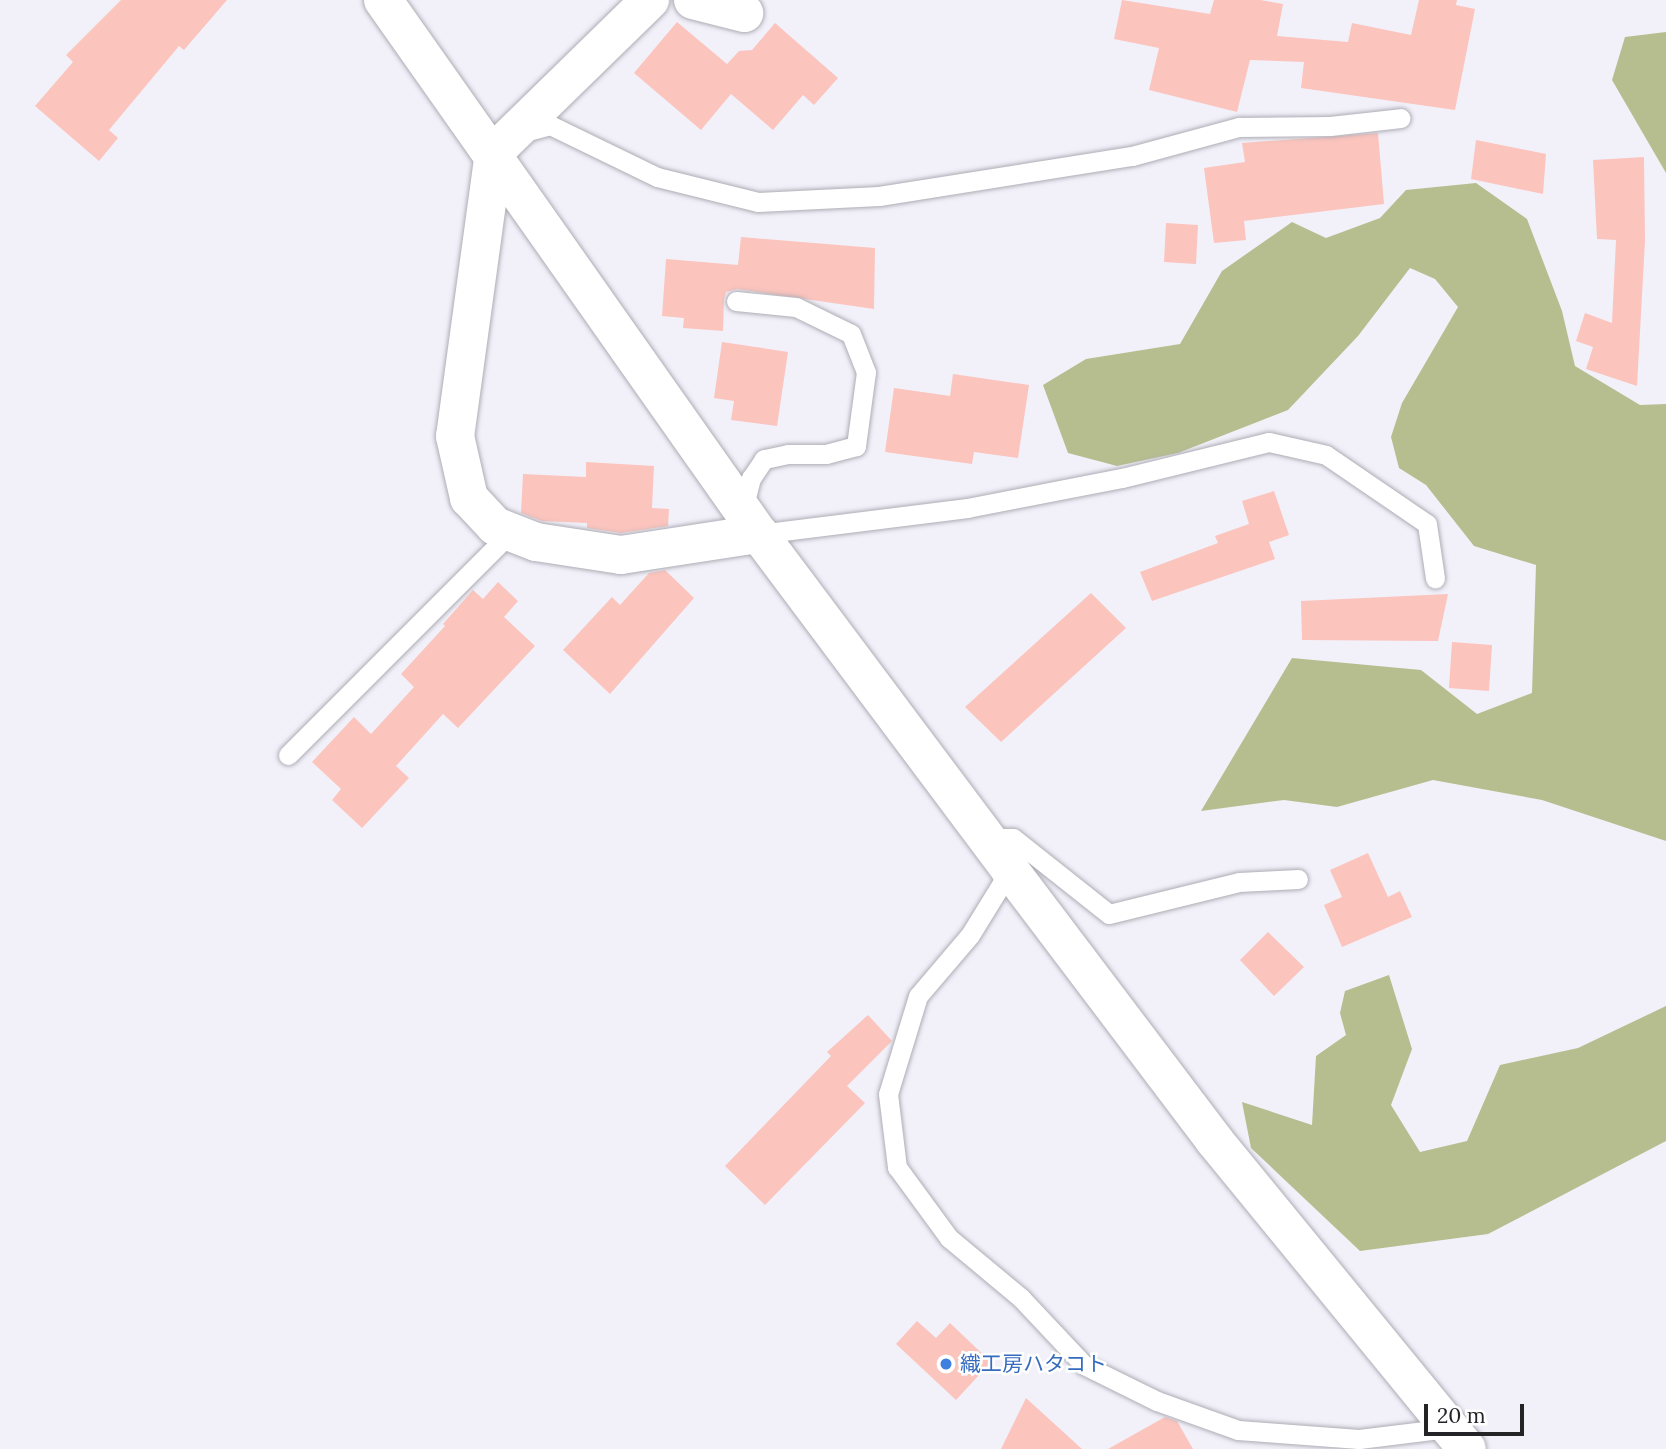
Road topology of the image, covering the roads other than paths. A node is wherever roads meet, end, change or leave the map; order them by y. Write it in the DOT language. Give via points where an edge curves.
graph roads {
  1 [pos="383,0"];
  2 [pos="650,0"];
  3 [pos="693,0"];
  4 [pos="744,12"];
  5 [pos="1401,118"];
  6 [pos="505,143"];
  7 [pos="736,301"];
  8 [pos="751,521"];
  9 [pos="511,532"];
  10 [pos="1435,578"];
  11 [pos="288,755"];
  12 [pos="987,838"];
  13 [pos="1010,870"];
  14 [pos="1298,880"];
  15 [pos="1458,1439"];
  1 -- 6 [label="street"];
  2 -- 6 [label="street"];
  3 -- 4 [label="street"];
  5 -- 6 [label="lane" via="1330,126 1239,127 1132,156 879,196 758,202 657,177 550,125"];
  6 -- 8 [label="street"];
  6 -- 9 [label="street" via="456,436 469,498 495,526"];
  7 -- 8 [label="lane" via="796,307 851,334 866,372 856,446 826,454 764,459 751,478"];
  8 -- 9 [label="street" via="621,555 536,542"];
  8 -- 10 [label="lane" via="967,508 1269,442 1326,455 1427,524"];
  8 -- 12 [label="street"];
  9 -- 11 [label="lane"];
  12 -- 13 [label="street"];
  12 -- 14 [label="lane" via="1013,838 1109,915 1239,882"];
  13 -- 15 [label="street" via="1214,1140"];
  13 -- 15 [label="lane" via="970,935 918,996 888,1094 897,1167 948,1238 1021,1298 1084,1365 1157,1401 1238,1430 1359,1439"];
}
